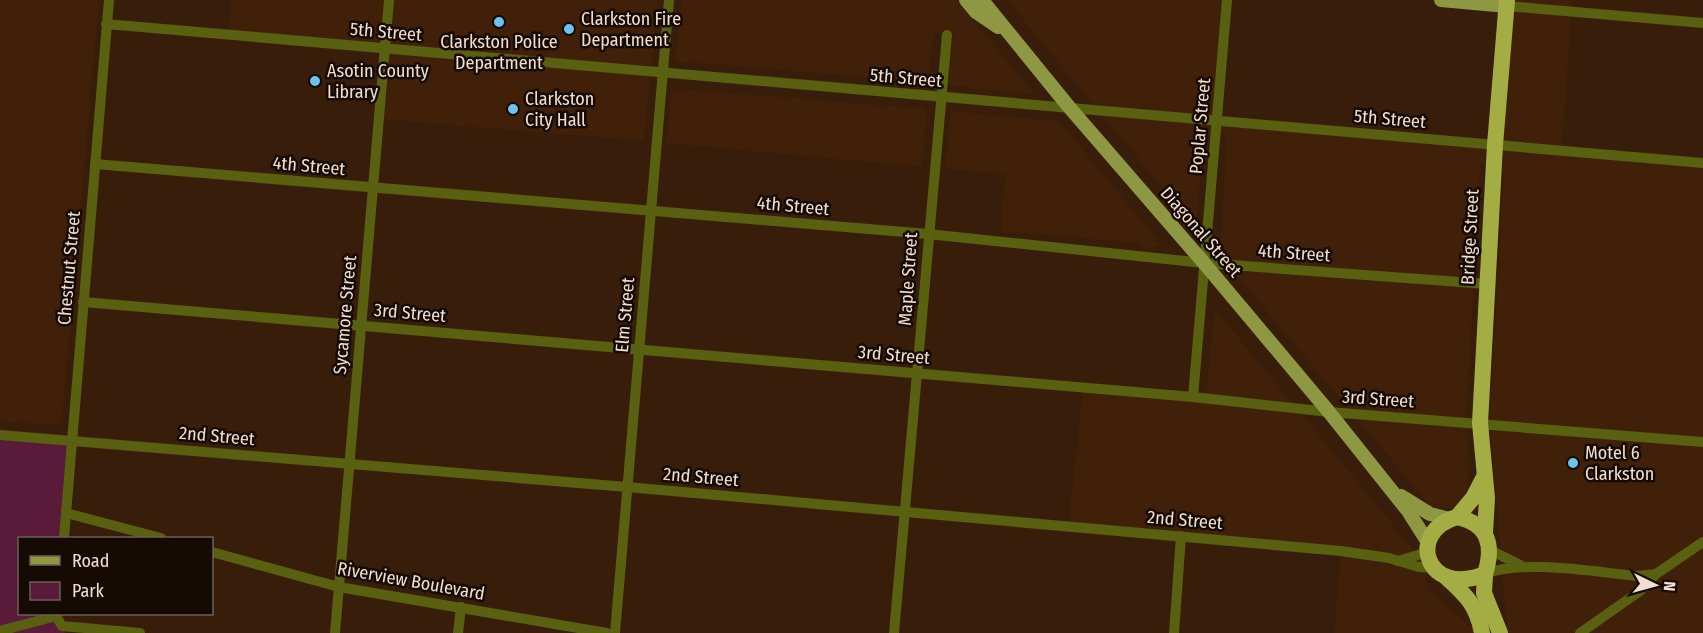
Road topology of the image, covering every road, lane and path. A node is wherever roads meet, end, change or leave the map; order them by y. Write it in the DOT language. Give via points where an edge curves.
graph roads {
  1 [pos="109,0"];
  2 [pos="389,0"];
  3 [pos="669,0"];
  4 [pos="966,0"];
  5 [pos="982,0"];
  6 [pos="1227,0"];
  7 [pos="1441,0"];
  8 [pos="1507,3"];
  9 [pos="1703,22"];
  10 [pos="106,24"];
  11 [pos="946,35"];
  12 [pos="1011,36"];
  13 [pos="385,48"];
  14 [pos="663,73"];
  15 [pos="941,98"];
  16 [pos="1070,107"];
  17 [pos="1218,120"];
  18 [pos="1495,145"];
  19 [pos="1703,163"];
  20 [pos="95,164"];
  21 [pos="372,188"];
  22 [pos="651,211"];
  23 [pos="928,234"];
  24 [pos="1204,263"];
  25 [pos="1487,284"];
  26 [pos="83,302"];
  27 [pos="361,326"];
  28 [pos="639,350"];
  29 [pos="917,373"];
  30 [pos="1193,397"];
  31 [pos="1329,412"];
  32 [pos="1480,423"];
  33 [pos="0,435"];
  34 [pos="72,441"];
  35 [pos="1703,442"];
  36 [pos="349,464"];
  37 [pos="1484,476"];
  38 [pos="627,487"];
  39 [pos="1391,490"];
  40 [pos="905,512"];
  41 [pos="66,513"];
  42 [pos="1454,518"];
  43 [pos="1181,536"];
  44 [pos="64,537"];
  45 [pos="157,537"];
  46 [pos="1487,541"];
  47 [pos="1703,542"];
  48 [pos="1428,546"];
  49 [pos="213,552"];
  50 [pos="1398,561"];
  51 [pos="1523,567"];
  52 [pos="1440,573"];
  53 [pos="1485,574"];
  54 [pos="1656,574"];
  55 [pos="339,587"];
  56 [pos="461,607"];
  57 [pos="57,615"];
  58 [pos="0,631"];
  59 [pos="140,633"];
  60 [pos="335,633"];
  61 [pos="458,633"];
  62 [pos="608,633"];
  63 [pos="615,633"];
  64 [pos="894,633"];
  65 [pos="1174,633"];
  66 [pos="1482,633"];
  67 [pos="1500,633"];
  68 [pos="1580,633"];
  1 -- 10 [label="street, Chestnut Street"];
  2 -- 13 [label="street, Sycamore Street"];
  3 -- 14 [label="street, Elm Street"];
  4 -- 12 [label="main road" via="976,12"];
  5 -- 12 [label="main road, Diagonal Street"];
  6 -- 17 [label="street, Poplar Street"];
  7 -- 8 [label="main road"];
  8 -- 9 [label="street"];
  8 -- 18 [label="highway, Bridge Street"];
  10 -- 13 [label="street, 5th Street"];
  10 -- 20 [label="street, Chestnut Street"];
  11 -- 15 [label="street, Maple Street"];
  12 -- 16 [label="main road, Diagonal Street"];
  13 -- 14 [label="street, 5th Street"];
  13 -- 21 [label="street, Sycamore Street"];
  14 -- 15 [label="street, 5th Street"];
  14 -- 22 [label="street, Elm Street"];
  15 -- 16 [label="street, 5th Street"];
  15 -- 23 [label="street, Maple Street"];
  16 -- 17 [label="street, 5th Street"];
  16 -- 24 [label="main road, Diagonal Street"];
  17 -- 18 [label="street, 5th Street"];
  17 -- 24 [label="street, Poplar Street"];
  18 -- 19 [label="street, 5th Street"];
  18 -- 25 [label="highway, Bridge Street"];
  20 -- 21 [label="street, 4th Street"];
  20 -- 26 [label="street, Chestnut Street"];
  21 -- 22 [label="street, 4th Street"];
  21 -- 27 [label="street, Sycamore Street"];
  22 -- 23 [label="street, 4th Street"];
  22 -- 28 [label="street, Elm Street"];
  23 -- 24 [label="street, 4th Street"];
  23 -- 29 [label="street, Maple Street"];
  24 -- 25 [label="street, 4th Street"];
  24 -- 30 [label="street, Poplar Street"];
  24 -- 31 [label="main road, Diagonal Street"];
  25 -- 32 [label="highway, Bridge Street"];
  26 -- 27 [label="street, 3rd Street"];
  26 -- 34 [label="street, Chestnut Street"];
  27 -- 28 [label="street, 3rd Street"];
  27 -- 36 [label="street, Sycamore Street"];
  28 -- 29 [label="street, 3rd Street"];
  28 -- 38 [label="street, Elm Street"];
  29 -- 30 [label="street, 3rd Street"];
  29 -- 40 [label="street, Maple Street"];
  30 -- 31 [label="street, 3rd Street"];
  31 -- 32 [label="street, 3rd Street"];
  31 -- 39 [label="main road, Diagonal Street"];
  32 -- 35 [label="street, 3rd Street"];
  32 -- 37 [label="highway, Bridge Street"];
  33 -- 34 [label="street, 2nd Street"];
  34 -- 36 [label="street, 2nd Street"];
  34 -- 41 [label="street, Chestnut Street"];
  36 -- 38 [label="street, 2nd Street"];
  36 -- 55 [label="street, Sycamore Street"];
  37 -- 42 [label="highway" via="1473,498"];
  37 -- 46 [label="highway, Bridge Street"];
  38 -- 40 [label="street, 2nd Street"];
  38 -- 63 [label="street, Elm Street"];
  39 -- 42 [label="main road, Diagonal Street" via="1430,514"];
  39 -- 48 [label="main road, Diagonal Street"];
  40 -- 43 [label="street, 2nd Street"];
  40 -- 64 [label="street, Maple Street"];
  41 -- 44 [label="street, Chestnut Street"];
  41 -- 45 [label="street"];
  42 -- 46 [label="highway" via="1471,522"];
  42 -- 48 [label="highway" via="1435,530"];
  43 -- 50 [label="street, 2nd Street" via="1353,552"];
  43 -- 65 [label="street"];
  46 -- 51 [label="street"];
  46 -- 53 [label="highway"];
  47 -- 54 [label="street"];
  48 -- 50 [label="street" via="1421,554"];
  48 -- 52 [label="highway" via="1429,559"];
  49 -- 55 [label="street, Riverview Boulevard"];
  50 -- 52 [label="street, 2nd Street"];
  51 -- 53 [label="street"];
  51 -- 54 [label="street"];
  52 -- 53 [label="highway" via="1463,580"];
  52 -- 66 [label="highway" via="1472,603"];
  53 -- 67 [label="highway" via="1484,593"];
  54 -- 68 [label="street" via="1640,591"];
  55 -- 56 [label="street, Riverview Boulevard"];
  55 -- 60 [label="street, Sycamore Street"];
  56 -- 61 [label="street"];
  56 -- 62 [label="street, Riverview Boulevard"];
  57 -- 58 [label="street"];
  57 -- 59 [label="street" via="62,626"];
}
